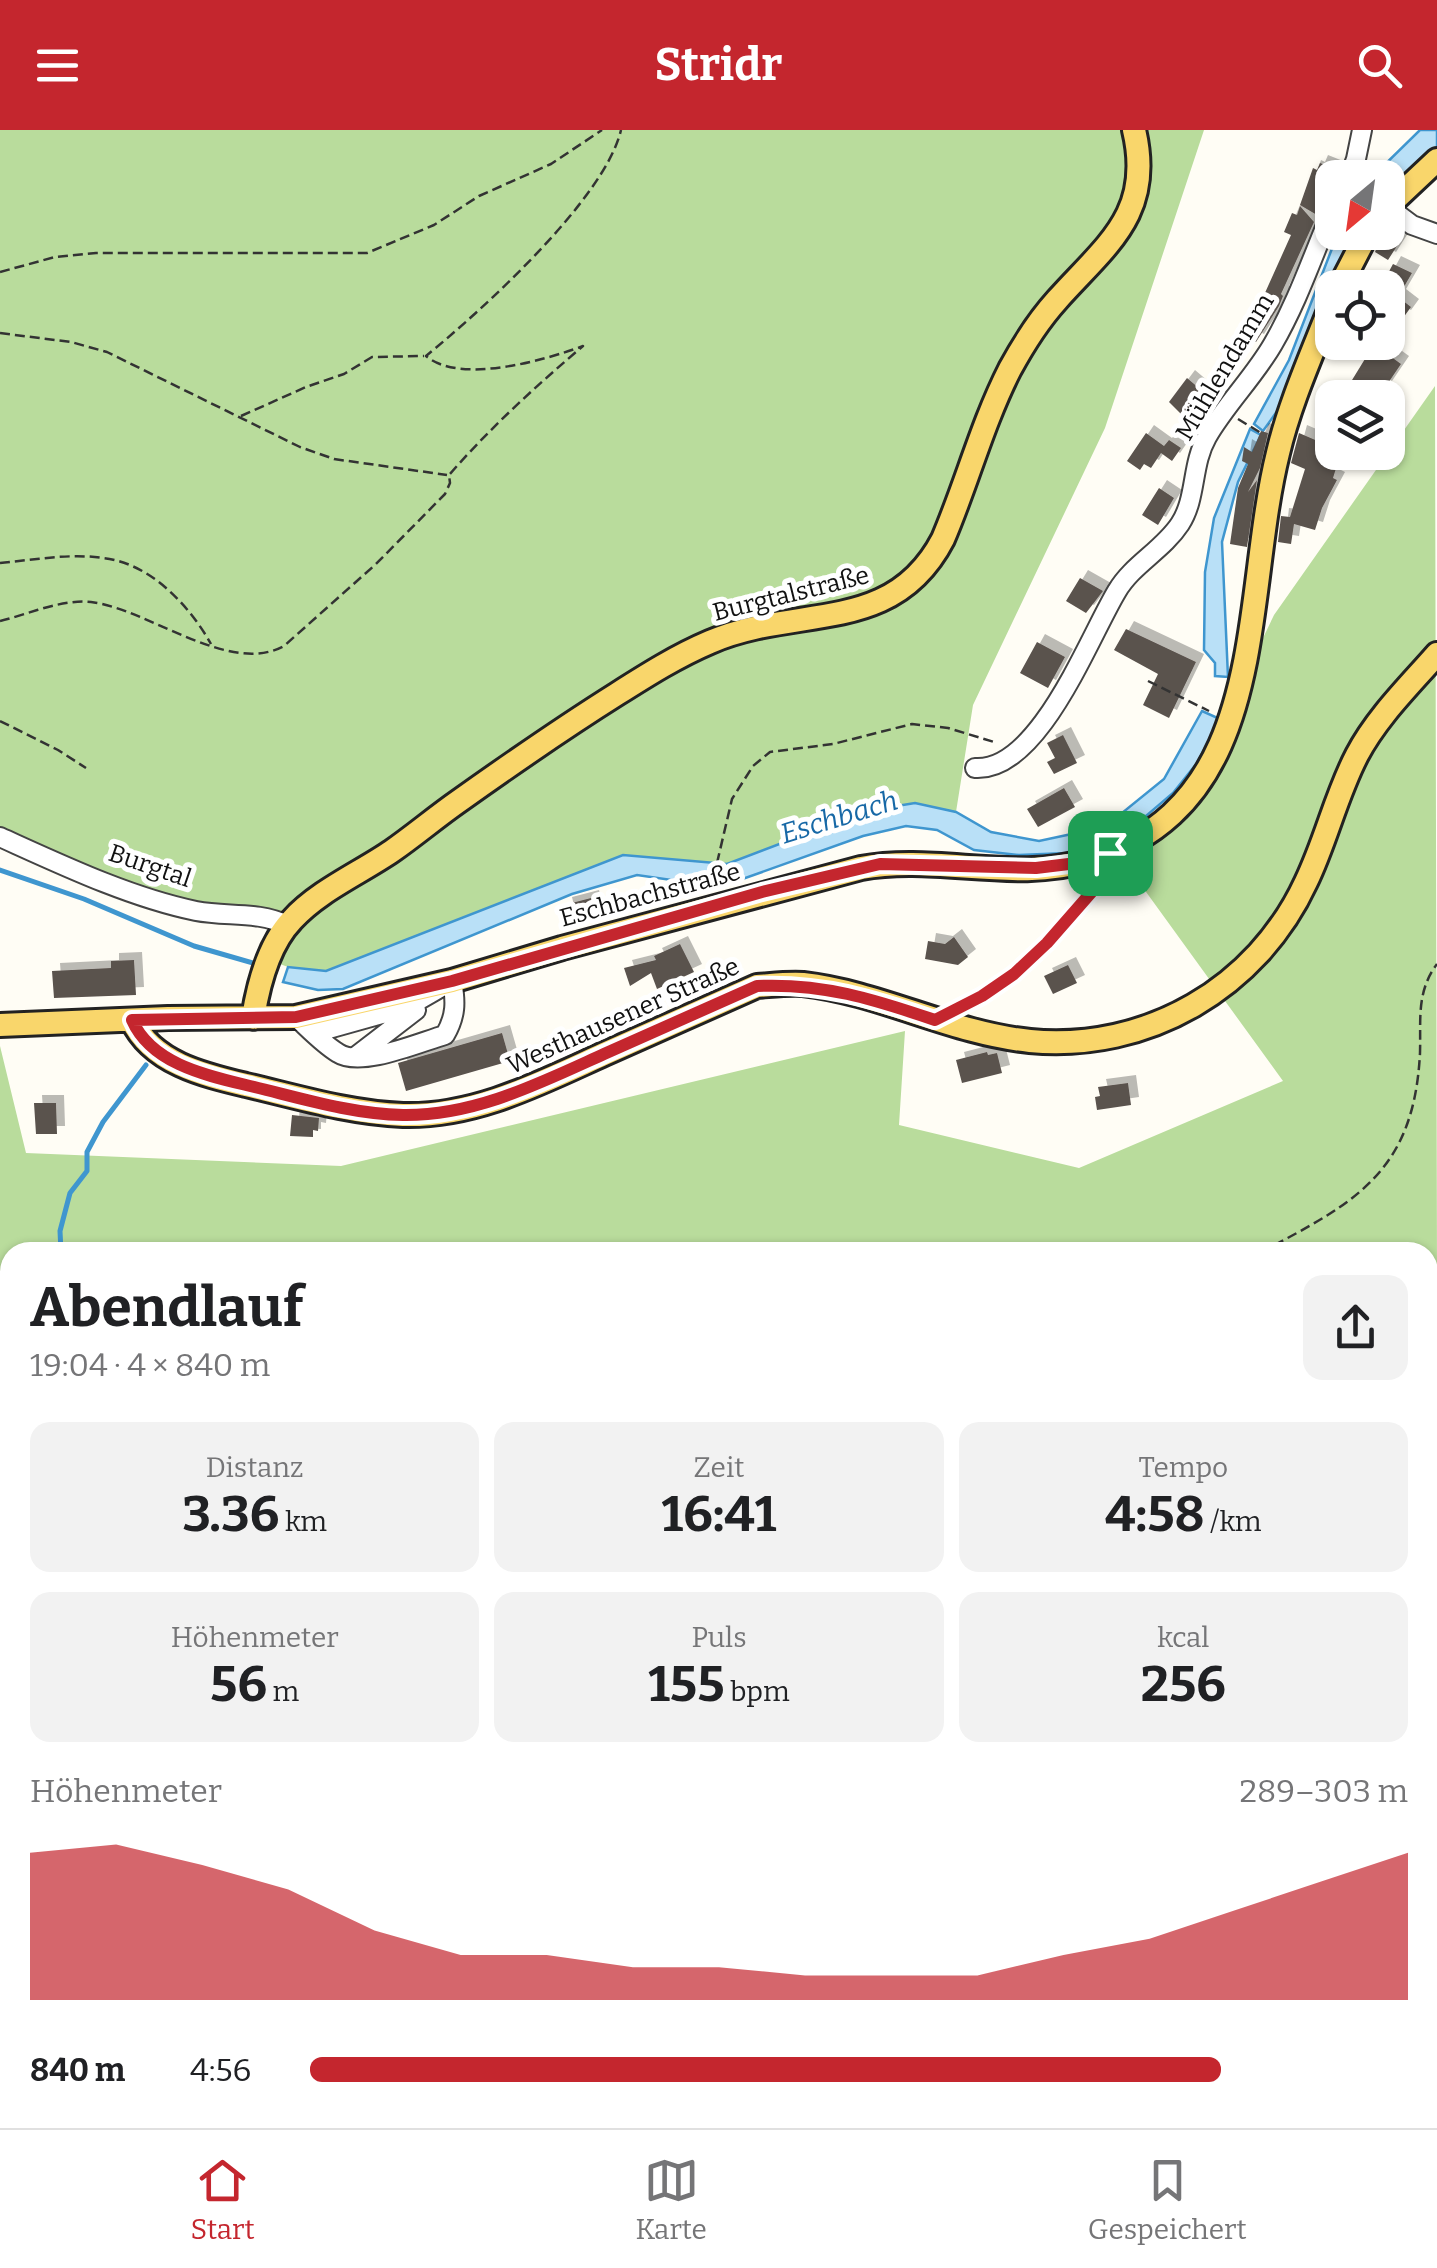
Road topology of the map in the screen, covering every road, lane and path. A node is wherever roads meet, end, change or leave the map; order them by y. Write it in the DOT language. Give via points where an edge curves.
graph roads {
  1 [pos="602,130"];
  2 [pos="620,130"];
  3 [pos="1134,130"];
  4 [pos="1362,130"];
  5 [pos="1356,160"];
  6 [pos="1437,160"];
  7 [pos="1405,191"];
  8 [pos="1405,220"];
  9 [pos="1437,234"];
  10 [pos="1316,250"];
  11 [pos="0,272"];
  12 [pos="0,333"];
  13 [pos="426,356"];
  14 [pos="1315,356"];
  15 [pos="240,417"];
  16 [pos="1246,423"];
  17 [pos="1264,434"];
  18 [pos="448,476"];
  19 [pos="0,563"];
  20 [pos="0,621"];
  21 [pos="212,645"];
  22 [pos="1437,654"];
  23 [pos="1148,681"];
  24 [pos="1220,717"];
  25 [pos="0,721"];
  26 [pos="1020,750"];
  27 [pos="86,768"];
  28 [pos="975,768"];
  29 [pos="0,837"];
  30 [pos="1110,853"];
  31 [pos="717,863"];
  32 [pos="287,925"];
  33 [pos="1437,964"];
  34 [pos="452,981"];
  35 [pos="252,1018"];
  36 [pos="132,1020"];
  37 [pos="935,1020"];
  38 [pos="0,1024"];
  39 [pos="305,1025"];
  40 [pos="355,1057"];
  41 [pos="1279,1242"];
  1 -- 11 [label="path" via="552,164 367,253 96,252"];
  2 -- 13 [label="path" via="607,166 560,226"];
  3 -- 32 [label="main road, Burgtalstraße" via="1138,176 1124,224 1017,356 943,539 916,578 871,607 748,628 678,656 474,790"];
  4 -- 5 [label="street"];
  6 -- 7 [label="main road"];
  8 -- 9 [label="street"];
  10 -- 26 [label="street, Mühlendamm" via="1272,347 1200,451 1180,525 1118,587 1068,684"];
  12 -- 15 [label="path" via="108,352"];
  13 -- 15 [label="path" via="372,357"];
  13 -- 18 [label="path" via="434,364 485,368 548,359 582,346"];
  14 -- 30 [label="main road, Eschbachstraße" via="1278,453 1227,735 1176,809"];
  15 -- 18 [label="path" via="334,459"];
  16 -- 17 [label="path"];
  18 -- 21 [label="path" via="445,494 284,646 253,655"];
  19 -- 21 [label="path" via="108,558 156,581"];
  20 -- 21 [label="path" via="88,602"];
  22 -- 37 [label="main road, Westhausener Straße" via="1383,714 1356,757 1284,922 1219,990 1161,1022 1080,1042 1030,1041"];
  23 -- 24 [label="path"];
  25 -- 27 [label="path"];
  26 -- 28 [label="street" via="995,766"];
  26 -- 31 [label="path" via="912,724 770,752 732,799"];
  29 -- 32 [label="street, Burgtal" via="172,904 270,916"];
  30 -- 34 [label="main road, Eschbachstraße" via="1036,868 862,868"];
  30 -- 37 [label="path" via="1117,863 1026,964"];
  32 -- 35 [label="main road, Burgtalstraße"];
  33 -- 41 [label="path" via="1420,1000 1416,1095 1396,1154 1362,1190"];
  34 -- 39 [label="main road, Eschbachstraße"];
  34 -- 40 [label="street"];
  34 -- 40 [label="street" via="456,1004 445,1034"];
  35 -- 36 [label="main road, Eschbachstraße"];
  35 -- 39 [label="main road, Eschbachstraße"];
  36 -- 37 [label="main road, Westhausener Straße" via="150,1047 195,1070 400,1115 460,1110 516,1093 757,986 800,984"];
  36 -- 38 [label="main road"];
  39 -- 40 [label="street" via="338,1053"];
}
